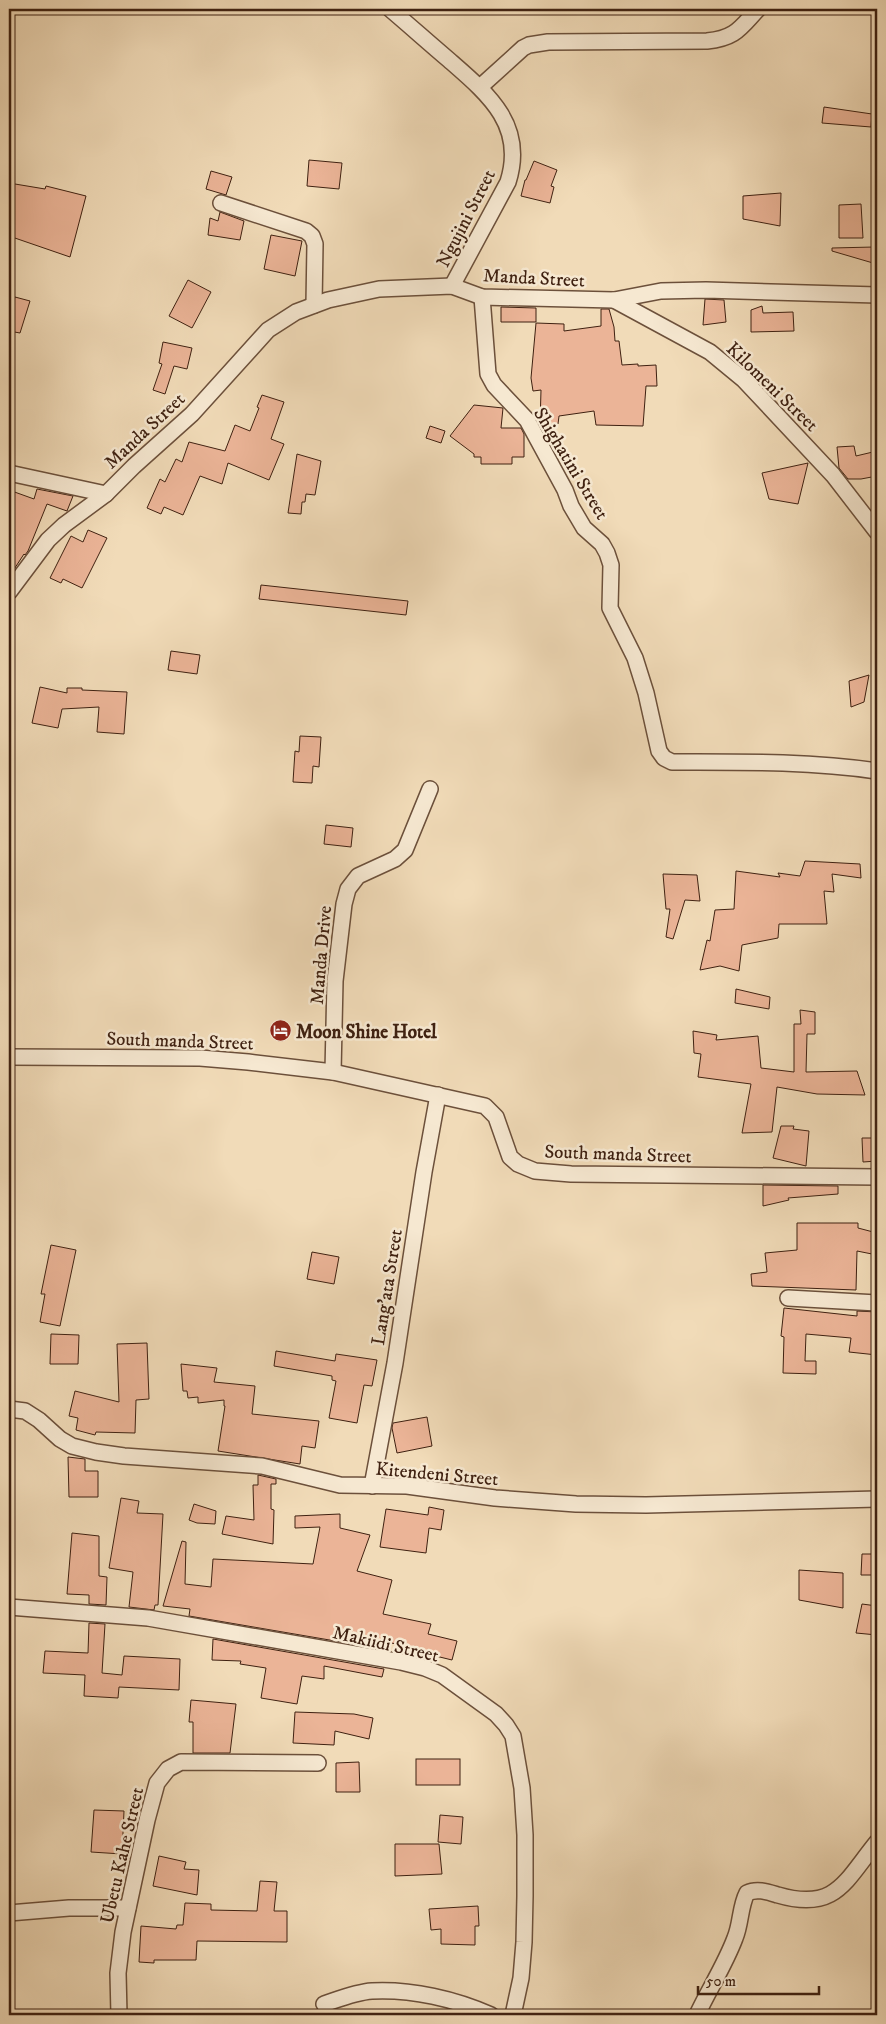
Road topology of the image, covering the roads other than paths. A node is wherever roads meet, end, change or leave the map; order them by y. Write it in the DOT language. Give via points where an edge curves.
graph roads {
  1 [pos="390,9"];
  2 [pos="758,9"];
  3 [pos="480,87"];
  4 [pos="221,203"];
  5 [pos="452,286"];
  6 [pos="877,295"];
  7 [pos="482,297"];
  8 [pos="614,300"];
  9 [pos="314,305"];
  10 [pos="9,473"];
  11 [pos="106,494"];
  12 [pos="877,532"];
  13 [pos="9,592"];
  14 [pos="877,771"];
  15 [pos="430,789"];
  16 [pos="9,1057"];
  17 [pos="333,1072"];
  18 [pos="438,1095"];
  19 [pos="877,1178"];
  20 [pos="788,1298"];
  21 [pos="877,1303"];
  22 [pos="9,1409"];
  23 [pos="372,1486"];
  24 [pos="877,1498"];
  25 [pos="9,1607"];
  26 [pos="318,1763"];
  27 [pos="877,1842"];
  28 [pos="128,1908"];
  29 [pos="9,1913"];
  30 [pos="324,2004"];
  31 [pos="119,2015"];
  32 [pos="491,2015"];
  33 [pos="513,2015"];
  34 [pos="697,2015"];
  1 -- 3 [label="street, Ngujini Street"];
  2 -- 3 [label="street" via="740,30 722,39 529,45"];
  3 -- 5 [label="street, Ngujini Street" via="505,119 513,148 512,167 508,182"];
  4 -- 9 [label="street" via="306,231 312,236 315,244"];
  5 -- 7 [label="street, Manda Street"];
  5 -- 9 [label="street, Manda Street" via="379,289"];
  6 -- 8 [label="street, Manda Street" via="697,290 661,291"];
  7 -- 8 [label="street, Manda Street"];
  7 -- 14 [label="street, Shighatini Street" via="488,374 494,385 527,420 584,528 607,553 611,565 610,608 635,658 659,751 664,758 672,762 781,763"];
  8 -- 12 [label="street, Kilomeni Street" via="710,352 744,380 833,475"];
  9 -- 11 [label="street, Manda Street" via="268,330 192,414"];
  10 -- 11 [label="street"];
  11 -- 13 [label="street, Manda Street" via="48,540"];
  15 -- 17 [label="street, Manda Drive" via="405,850 358,876 348,889 335,981"];
  16 -- 17 [label="street, South manda Street" via="200,1058"];
  17 -- 18 [label="street, South manda Street"];
  18 -- 19 [label="street, South manda Street" via="479,1104 491,1110 510,1157 518,1164 535,1170 571,1174"];
  18 -- 23 [label="street, Lang'ata Street"];
  20 -- 21 [label="street"];
  22 -- 23 [label="street, Kitendeni Street" via="32,1416 72,1446 96,1452 262,1466 340,1485"];
  23 -- 24 [label="street, Kitendeni Street" via="407,1486 576,1504"];
  25 -- 33 [label="street, Makiidi Street" via="148,1618 401,1662 442,1675 496,1714 513,1736 522,1788 525,1835 522,1978"];
  26 -- 28 [label="street, Ubetu Kahe Street" via="181,1762 168,1769 157,1783"];
  27 -- 34 [label="street" via="840,1889 829,1896 800,1900 755,1890 747,1893 733,1944"];
  28 -- 29 [label="street"];
  28 -- 31 [label="street, Ubetu Kahe Street" via="118,1973"];
  30 -- 32 [label="street" via="370,1991 398,1991 441,1998"];
}
